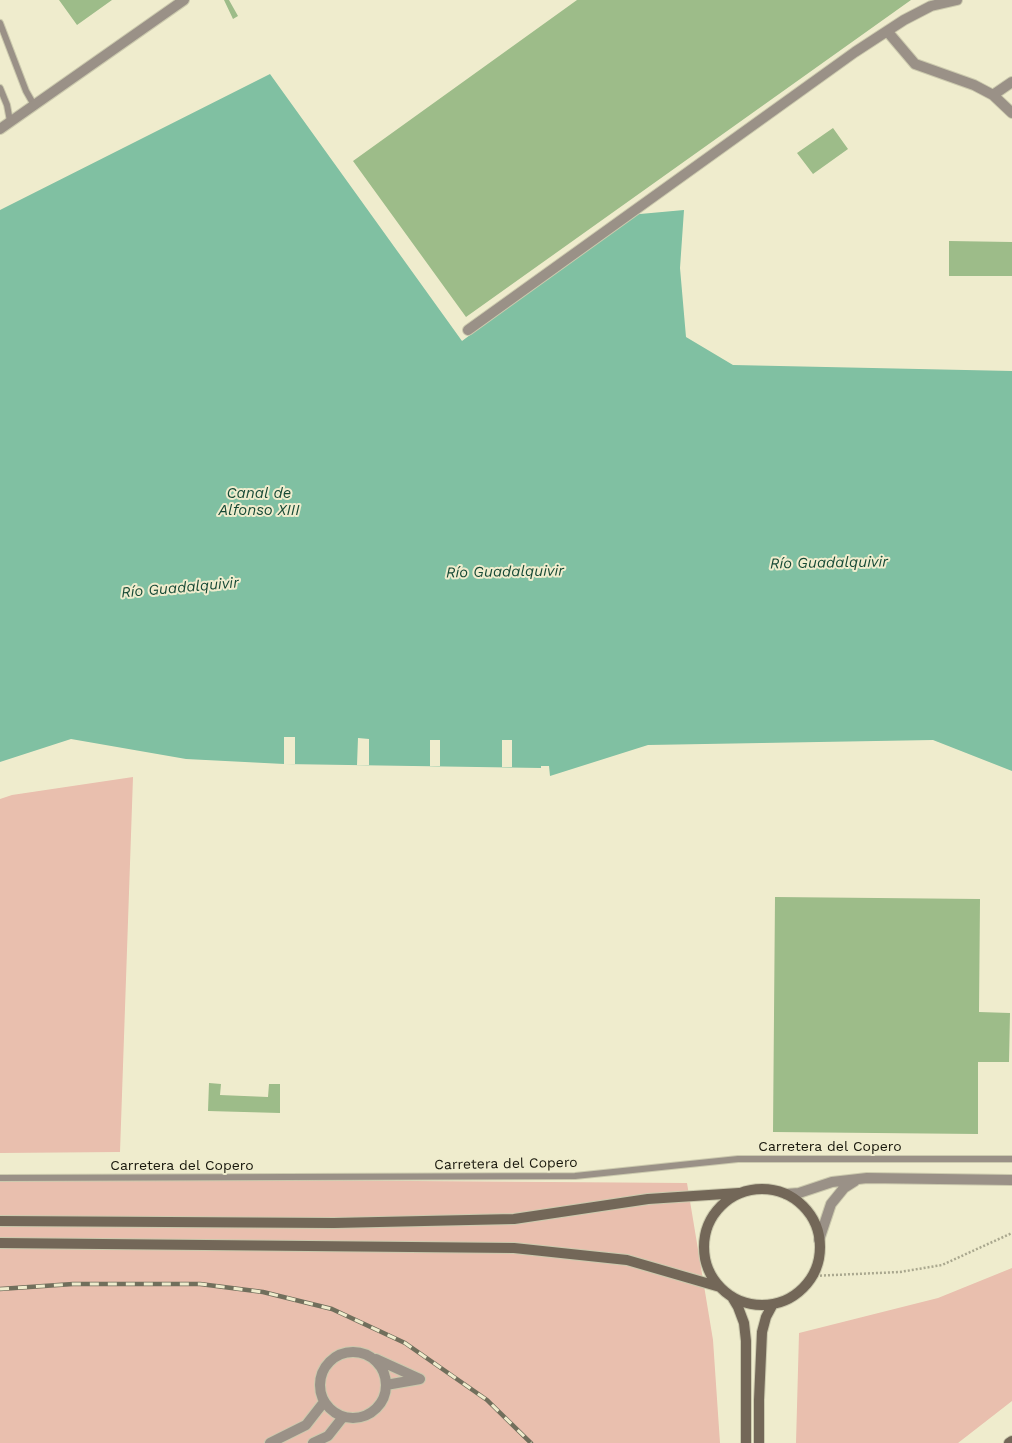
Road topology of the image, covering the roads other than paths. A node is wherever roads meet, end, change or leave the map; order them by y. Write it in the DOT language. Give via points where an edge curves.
graph roads {
  1 [pos="184,0"];
  2 [pos="957,0"];
  3 [pos="0,23"];
  4 [pos="887,31"];
  5 [pos="1012,82"];
  6 [pos="0,88"];
  7 [pos="993,95"];
  8 [pos="34,105"];
  9 [pos="1012,113"];
  10 [pos="10,121"];
  11 [pos="0,129"];
  12 [pos="468,330"];
  13 [pos="1012,1159"];
  14 [pos="0,1178"];
  15 [pos="858,1179"];
  16 [pos="1012,1180"];
  17 [pos="739,1193"];
  18 [pos="786,1194"];
  19 [pos="0,1221"];
  20 [pos="819,1240"];
  21 [pos="0,1243"];
  22 [pos="720,1287"];
  23 [pos="732,1297"];
  24 [pos="773,1304"];
  25 [pos="373,1358"];
  26 [pos="386,1385"];
  27 [pos="324,1402"];
  28 [pos="343,1417"];
  29 [pos="1012,1441"];
  30 [pos="270,1443"];
  31 [pos="313,1443"];
  32 [pos="746,1443"];
  33 [pos="759,1443"];
  34 [pos="1009,1443"];
  1 -- 8 [label="street"];
  2 -- 4 [label="street" via="931,6"];
  3 -- 8 [label="lane" via="26,91"];
  4 -- 7 [label="street" via="915,64 974,85"];
  4 -- 12 [label="street"];
  5 -- 7 [label="street"];
  6 -- 10 [label="lane"];
  7 -- 9 [label="street"];
  8 -- 10 [label="street"];
  10 -- 11 [label="street"];
  13 -- 14 [label="lane, Carretera del Copero" via="738,1159 575,1176"];
  15 -- 16 [label="street"];
  15 -- 18 [label="street" via="832,1182 799,1193"];
  15 -- 20 [label="street" via="844,1188 831,1204"];
  17 -- 18 [label="main road" via="770,1189"];
  17 -- 19 [label="main road" via="648,1199 514,1219 334,1223"];
  17 -- 22 [label="main road" via="723,1203 711,1218 705,1235 704,1254 709,1272"];
  18 -- 20 [label="main road" via="808,1213 816,1226"];
  20 -- 24 [label="main road" via="817,1265 812,1276 789,1298"];
  21 -- 22 [label="main road" via="514,1248 627,1260"];
  22 -- 23 [label="main road"];
  23 -- 24 [label="main road" via="752,1304"];
  23 -- 32 [label="main road" via="744,1323 746,1341"];
  24 -- 33 [label="main road" via="762,1332"];
  25 -- 26 [label="street" via="384,1373"];
  25 -- 26 [label="street" via="420,1379"];
  25 -- 27 [label="street" via="363,1353 352,1352 338,1355 329,1362 322,1373 320,1384"];
  26 -- 28 [label="street" via="380,1405 372,1413 355,1418"];
  27 -- 28 [label="street" via="332,1411"];
  27 -- 30 [label="street" via="306,1425"];
  28 -- 31 [label="street" via="328,1436"];
  29 -- 34 [label="main road"];
}
